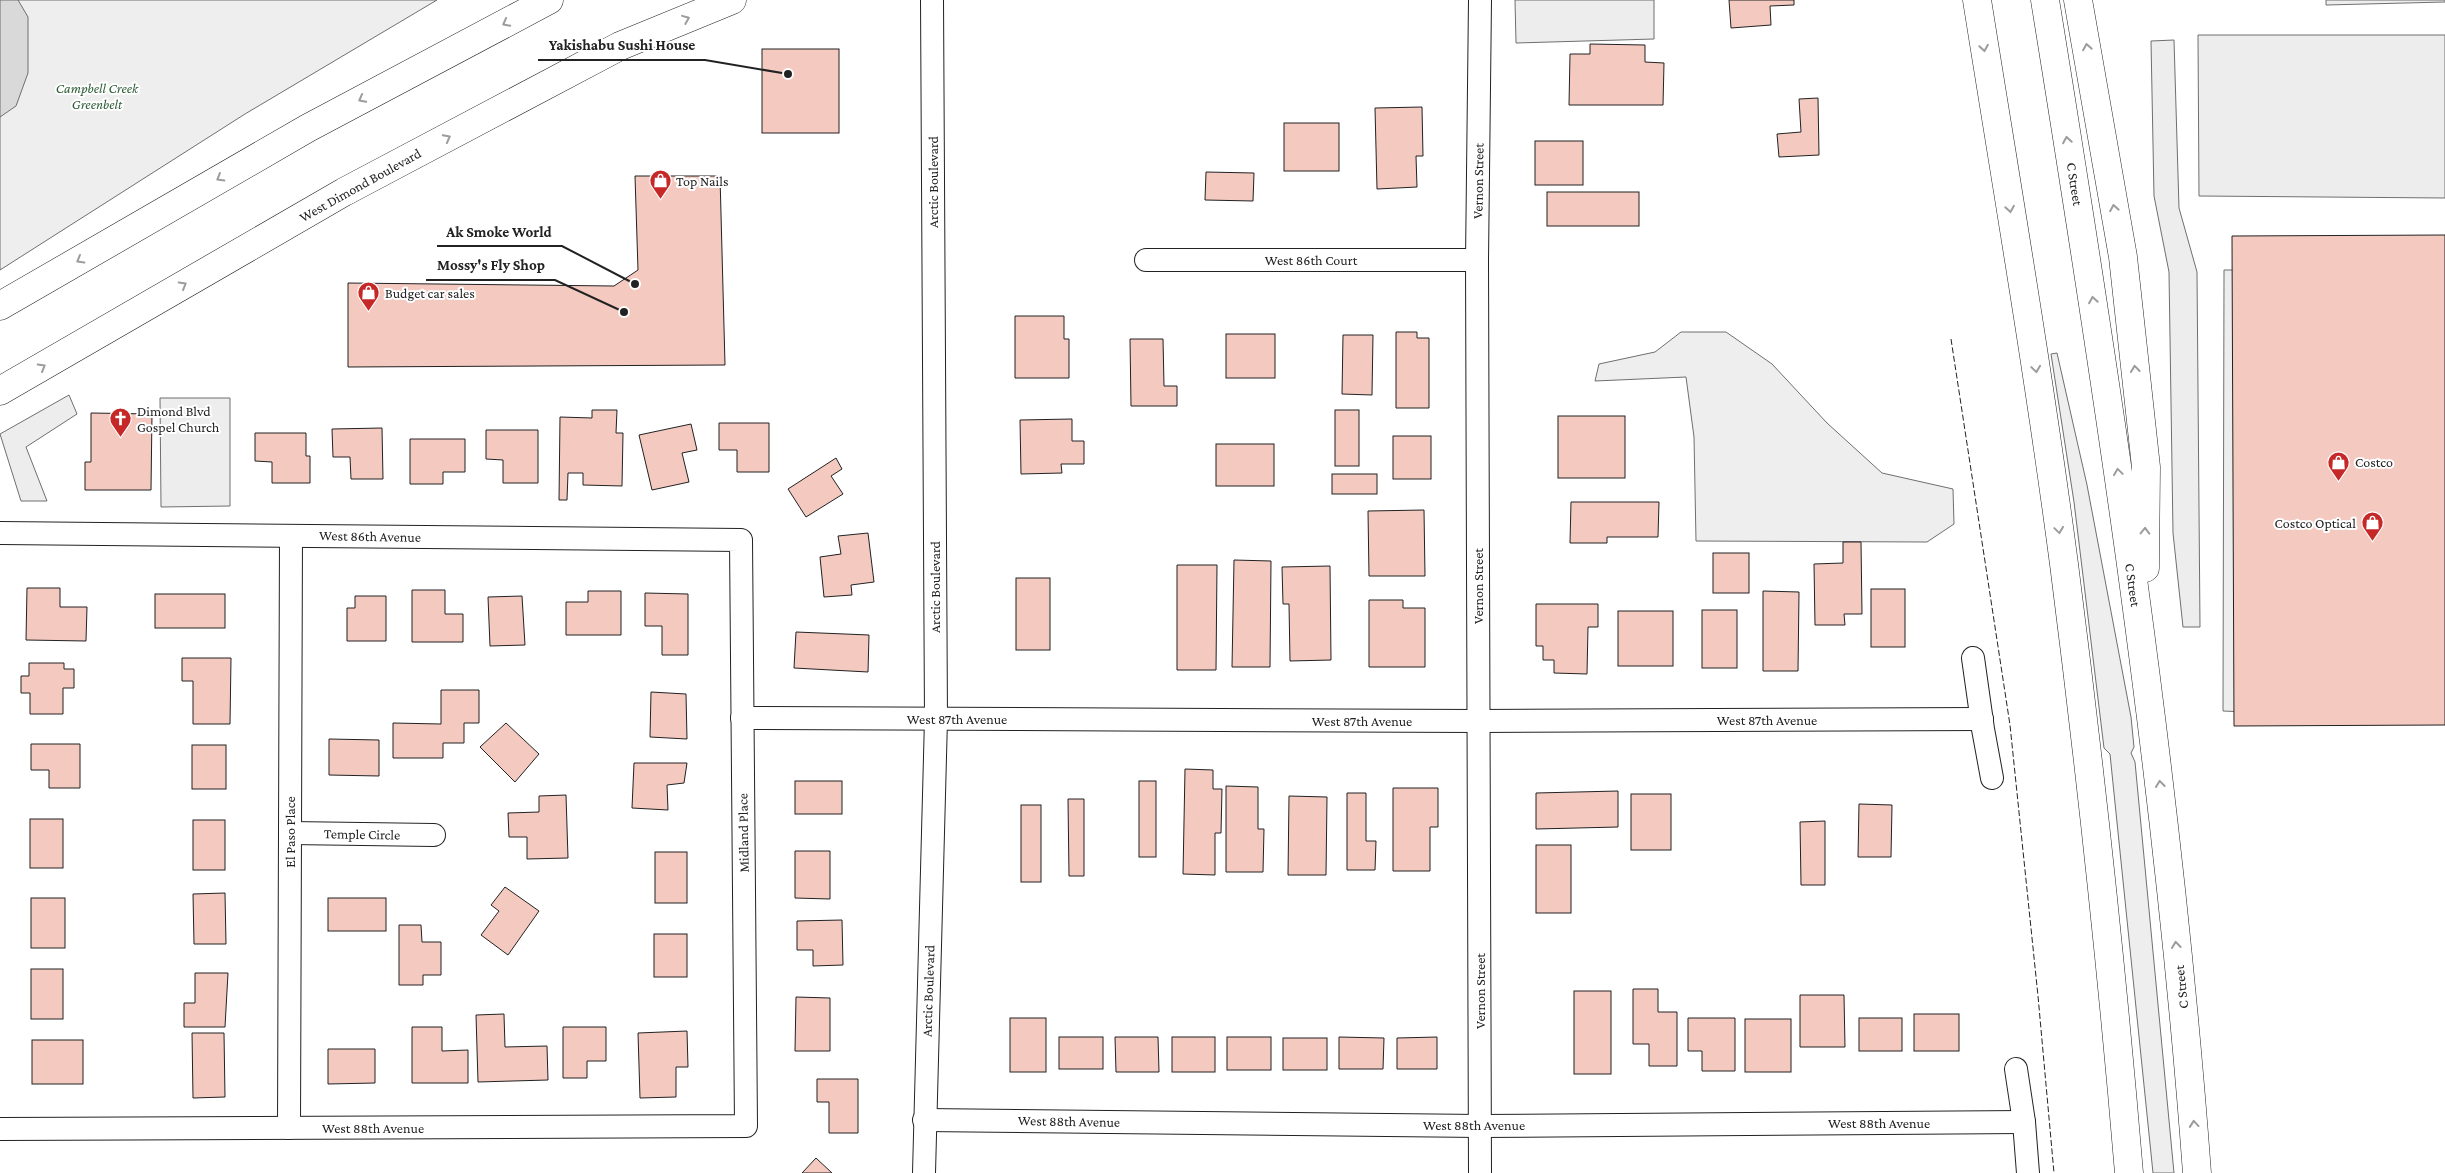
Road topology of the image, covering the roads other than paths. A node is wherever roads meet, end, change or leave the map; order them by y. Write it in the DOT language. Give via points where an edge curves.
graph roads {
  1 [pos="549,0"];
  2 [pos="732,0"];
  3 [pos="932,0"];
  4 [pos="1480,0"];
  5 [pos="1976,0"];
  6 [pos="2045,0"];
  7 [pos="2078,0"];
  8 [pos="1146,260"];
  9 [pos="1477,260"];
  10 [pos="0,306"];
  11 [pos="0,391"];
  12 [pos="0,533"];
  13 [pos="291,536"];
  14 [pos="741,540"];
  15 [pos="1973,658"];
  16 [pos="2144,667"];
  17 [pos="742,718"];
  18 [pos="936,719"];
  19 [pos="1982,719"];
  20 [pos="1479,721"];
  21 [pos="1992,778"];
  22 [pos="290,833"];
  23 [pos="434,835"];
  24 [pos="2016,1069"];
  25 [pos="924,1120"];
  26 [pos="2024,1122"];
  27 [pos="746,1126"];
  28 [pos="1480,1126"];
  29 [pos="289,1128"];
  30 [pos="0,1129"];
  31 [pos="924,1173"];
  32 [pos="1480,1173"];
  33 [pos="2028,1173"];
  34 [pos="2129,1173"];
  35 [pos="2198,1173"];
  1 -- 10 [label="main road, one-way" via="308,128"];
  11 -- 2 [label="main road, West Dimond Boulevard, one-way" via="344,192 620,46"];
  3 -- 18 [label="street, Arctic Boulevard"];
  4 -- 9 [label="street, Vernon Street"];
  5 -- 34 [label="main road, one-way" via="2035,362 2065,572 2107,938"];
  16 -- 6 [label="main road, C Street, one-way" via="2100,348"];
  16 -- 7 [label="main road, one-way" via="2146,467 2123,257"];
  8 -- 9 [label="street, West 86th Court"];
  9 -- 20 [label="street, Vernon Street"];
  12 -- 13 [label="street, West 86th Avenue"];
  13 -- 14 [label="street, West 86th Avenue"];
  13 -- 22 [label="street, El Paso Place"];
  14 -- 17 [label="street, Midland Place"];
  15 -- 19 [label="street"];
  35 -- 16 [label="main road, C Street, one-way" via="2160,787"];
  17 -- 18 [label="street, West 87th Avenue"];
  17 -- 27 [label="street, Midland Place"];
  18 -- 20 [label="street, West 87th Avenue"];
  18 -- 25 [label="street, Arctic Boulevard"];
  19 -- 20 [label="street, West 87th Avenue"];
  19 -- 21 [label="street"];
  20 -- 28 [label="street, Vernon Street"];
  22 -- 23 [label="street, Temple Circle"];
  22 -- 29 [label="street, El Paso Place"];
  24 -- 26 [label="street"];
  25 -- 28 [label="street, West 88th Avenue"];
  25 -- 31 [label="street, Arctic Boulevard"];
  26 -- 28 [label="street, West 88th Avenue"];
  26 -- 33 [label="street"];
  27 -- 29 [label="street, West 88th Avenue"];
  28 -- 32 [label="street, Vernon Street"];
  29 -- 30 [label="street, West 88th Avenue"];
}
